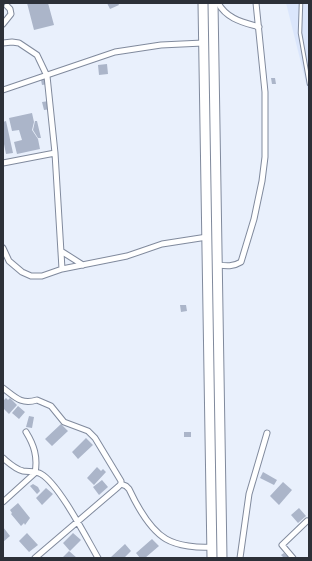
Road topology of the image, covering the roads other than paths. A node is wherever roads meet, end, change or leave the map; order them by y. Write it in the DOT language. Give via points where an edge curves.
graph roads {
  1 [pos="203,3"];
  2 [pos="213,3"];
  3 [pos="218,3"];
  4 [pos="256,3"];
  5 [pos="301,3"];
  6 [pos="6,6"];
  7 [pos="3,24"];
  8 [pos="259,27"];
  9 [pos="3,43"];
  10 [pos="203,43"];
  11 [pos="47,76"];
  12 [pos="309,84"];
  13 [pos="3,90"];
  14 [pos="55,153"];
  15 [pos="3,163"];
  16 [pos="207,237"];
  17 [pos="3,248"];
  18 [pos="61,252"];
  19 [pos="83,265"];
  20 [pos="217,265"];
  21 [pos="62,270"];
  22 [pos="3,388"];
  23 [pos="26,432"];
  24 [pos="267,433"];
  25 [pos="3,458"];
  26 [pos="35,473"];
  27 [pos="121,484"];
  28 [pos="3,502"];
  29 [pos="307,521"];
  30 [pos="78,522"];
  31 [pos="212,547"];
  32 [pos="35,558"];
  33 [pos="98,558"];
  34 [pos="212,558"];
  35 [pos="222,558"];
  36 [pos="240,558"];
  37 [pos="293,558"];
  1 -- 10 [label="highway"];
  2 -- 20 [label="highway"];
  3 -- 8 [label="street" via="224,12 234,19"];
  4 -- 8 [label="street"];
  5 -- 12 [label="lane" via="300,33"];
  6 -- 7 [label="street" via="11,14"];
  8 -- 20 [label="street" via="265,92 265,157 262,182 254,219 240,262 235,266"];
  9 -- 11 [label="street" via="19,43 32,51 37,55"];
  10 -- 11 [label="street" via="162,45 115,52"];
  10 -- 16 [label="highway"];
  11 -- 13 [label="street"];
  11 -- 14 [label="street"];
  14 -- 15 [label="street"];
  14 -- 18 [label="street"];
  16 -- 19 [label="street" via="162,244 127,256"];
  16 -- 31 [label="highway"];
  17 -- 21 [label="street" via="9,261 31,276 42,276"];
  18 -- 19 [label="street"];
  18 -- 21 [label="street"];
  19 -- 21 [label="street"];
  20 -- 35 [label="highway"];
  22 -- 27 [label="street" via="19,401 42,401 51,406 64,422 88,431 100,445"];
  23 -- 26 [label="street" via="34,447"];
  24 -- 36 [label="street" via="248,494"];
  25 -- 26 [label="street" via="15,468"];
  26 -- 28 [label="street"];
  26 -- 30 [label="street" via="40,473 56,489"];
  27 -- 30 [label="street"];
  27 -- 31 [label="street" via="129,489 150,524 166,539 199,548"];
  29 -- 37 [label="street" via="282,545"];
  30 -- 32 [label="street"];
  30 -- 33 [label="street"];
  31 -- 34 [label="highway"];
}
